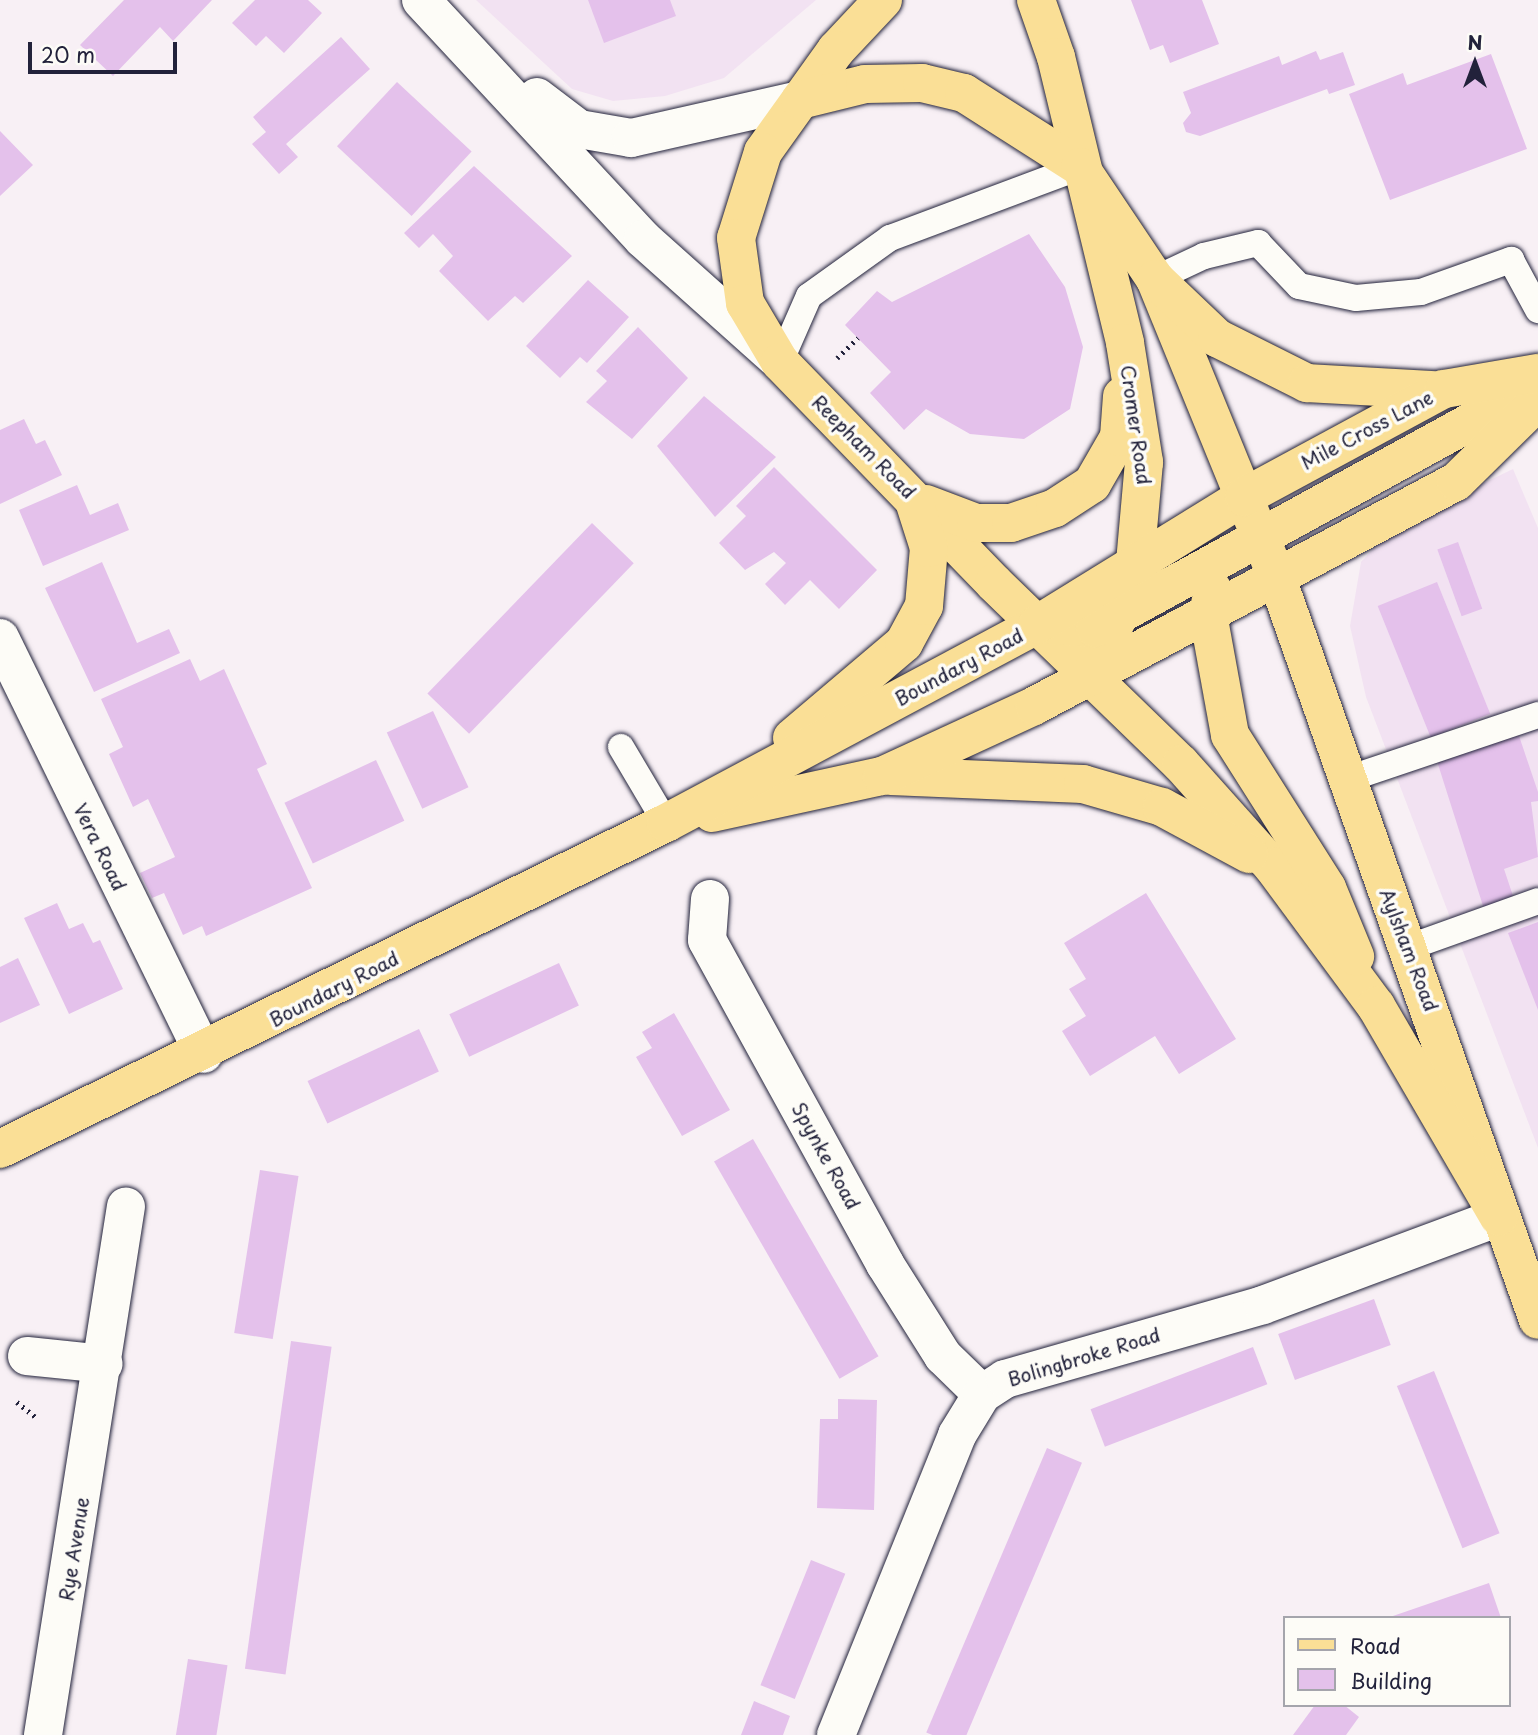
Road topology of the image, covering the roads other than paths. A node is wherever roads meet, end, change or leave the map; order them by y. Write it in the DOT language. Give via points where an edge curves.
graph roads {
  1 [pos="421,0"];
  2 [pos="883,0"];
  3 [pos="1035,0"];
  4 [pos="463,41"];
  5 [pos="800,100"];
  6 [pos="1080,167"];
  7 [pos="1155,279"];
  8 [pos="1538,310"];
  9 [pos="1125,343"];
  10 [pos="780,362"];
  11 [pos="1538,373"];
  12 [pos="1538,385"];
  13 [pos="1444,389"];
  14 [pos="1538,401"];
  15 [pos="1244,497"];
  16 [pos="914,499"];
  17 [pos="1260,535"];
  18 [pos="1220,557"];
  19 [pos="1136,563"];
  20 [pos="1278,580"];
  21 [pos="1123,612"];
  22 [pos="1208,614"];
  23 [pos="1038,624"];
  24 [pos="0,638"];
  25 [pos="1090,677"];
  26 [pos="1538,715"];
  27 [pos="621,747"];
  28 [pos="882,776"];
  29 [pos="1345,780"];
  30 [pos="666,823"];
  31 [pos="1273,867"];
  32 [pos="710,899"];
  33 [pos="1538,901"];
  34 [pos="1408,948"];
  35 [pos="1376,1006"];
  36 [pos="204,1054"];
  37 [pos="0,1149"];
  38 [pos="126,1206"];
  39 [pos="1499,1217"];
  40 [pos="1538,1320"];
  41 [pos="27,1356"];
  42 [pos="104,1364"];
  43 [pos="982,1394"];
  44 [pos="43,1735"];
  45 [pos="836,1735"];
  1 -- 4 [label="street, Reepham Road"];
  2 -- 5 [label="main road"];
  3 -- 6 [label="main road, Cromer Road" via="1056,57"];
  4 -- 5 [label="street, Reepham Road" via="579,129 605,134 663,134"];
  4 -- 10 [label="street, Reepham Road" via="643,239"];
  5 -- 6 [label="main road, Reepham Road" via="865,85 932,85 993,108"];
  5 -- 10 [label="main road, Reepham Road" via="763,152 736,238 745,303"];
  6 -- 7 [label="main road, Cromer Road"];
  6 -- 9 [label="main road, Cromer Road"];
  6 -- 10 [label="lane" via="890,238 809,296"];
  7 -- 8 [label="lane" via="1204,256 1258,243 1299,286 1356,298 1421,292 1511,260"];
  7 -- 13 [label="main road, Cromer Road" via="1217,338 1280,374 1379,392"];
  7 -- 15 [label="main road, Cromer Road"];
  9 -- 16 [label="main road, Reepham Road" via="1119,437 1092,484 1055,509 1011,523 976,523"];
  9 -- 19 [label="main road, Cromer Road" via="1146,495"];
  10 -- 16 [label="main road, Reepham Road"];
  11 -- 13 [label="main road, Mile Cross Lane"];
  12 -- 17 [label="main road"];
  13 -- 15 [label="main road, Mile Cross Lane"];
  14 -- 20 [label="main road" via="1459,486"];
  15 -- 17 [label="main road, Cromer Road"];
  15 -- 18 [label="main road"];
  15 -- 19 [label="main road, Boundary Road"];
  16 -- 23 [label="main road"];
  16 -- 30 [label="main road, Boundary Road" via="929,548 923,606 904,643 779,749"];
  17 -- 18 [label="main road"];
  17 -- 20 [label="main road, Cromer Road"];
  18 -- 21 [label="main road"];
  18 -- 22 [label="main road"];
  19 -- 21 [label="main road, Cromer Road"];
  19 -- 23 [label="main road, Boundary Road"];
  20 -- 22 [label="main road, Boundary Road"];
  20 -- 29 [label="main road, Aylsham Road"];
  21 -- 23 [label="main road" via="1095,628"];
  21 -- 25 [label="main road, Cromer Road"];
  22 -- 25 [label="main road, Boundary Road"];
  22 -- 35 [label="main road" via="1230,735 1327,888"];
  23 -- 25 [label="main road"];
  23 -- 30 [label="main road, Boundary Road"];
  24 -- 36 [label="street, Vera Road"];
  25 -- 28 [label="main road, Boundary Road"];
  25 -- 31 [label="main road" via="1181,764"];
  26 -- 29 [label="lane"];
  27 -- 30 [label="lane"];
  28 -- 30 [label="main road, Boundary Road"];
  28 -- 31 [label="main road" via="1083,784 1162,807"];
  29 -- 34 [label="main road, Aylsham Road"];
  30 -- 36 [label="main road, Boundary Road"];
  31 -- 35 [label="main road"];
  32 -- 43 [label="street, Spynke Road" via="708,940 885,1264 943,1356"];
  33 -- 34 [label="lane"];
  34 -- 39 [label="main road, Aylsham Road"];
  35 -- 39 [label="main road"];
  36 -- 37 [label="main road, Boundary Road"];
  38 -- 42 [label="street, Rye Avenue"];
  39 -- 40 [label="main road, Aylsham Road"];
  39 -- 43 [label="street, Bolingbroke Road" via="1263,1305 1005,1379"];
  41 -- 42 [label="street"];
  42 -- 44 [label="street, Rye Avenue"];
  43 -- 45 [label="street, Bolingbroke Road" via="957,1435"];
}
